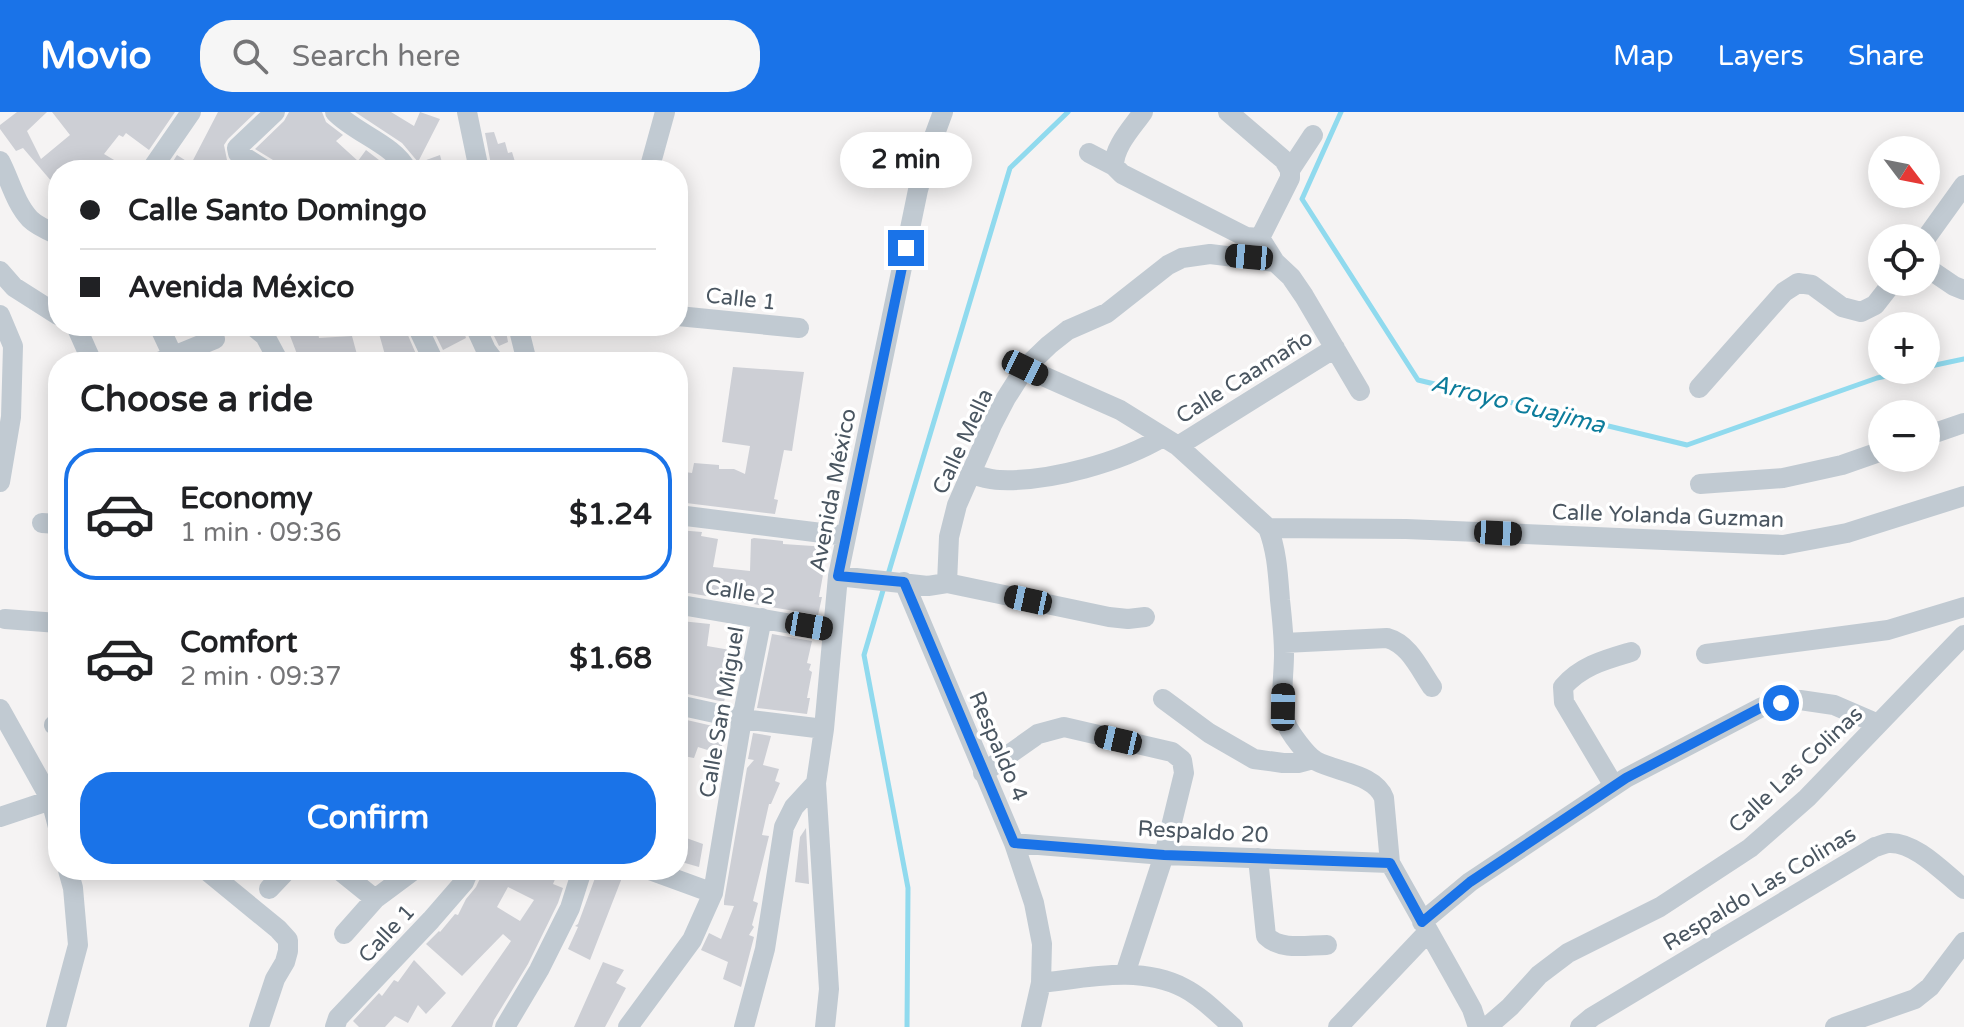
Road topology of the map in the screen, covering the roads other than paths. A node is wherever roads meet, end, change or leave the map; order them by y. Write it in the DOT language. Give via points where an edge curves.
graph roads {
  1 [pos="191,112"];
  2 [pos="275,112"];
  3 [pos="335,112"];
  4 [pos="467,112"];
  5 [pos="665,112"];
  6 [pos="943,112"];
  7 [pos="1143,112"];
  8 [pos="1228,112"];
  9 [pos="1313,135"];
  10 [pos="1089,153"];
  11 [pos="158,160"];
  12 [pos="249,160"];
  13 [pos="401,160"];
  14 [pos="477,160"];
  15 [pos="652,160"];
  16 [pos="1114,166"];
  17 [pos="1290,170"];
  18 [pos="3,175"];
  19 [pos="1964,185"];
  20 [pos="1936,224"];
  21 [pos="48,230"];
  22 [pos="1260,238"];
  23 [pos="1275,262"];
  24 [pos="0,271"];
  25 [pos="1940,276"];
  26 [pos="1964,290"];
  27 [pos="1882,296"];
  28 [pos="48,309"];
  29 [pos="0,315"];
  30 [pos="688,317"];
  31 [pos="799,328"];
  32 [pos="215,339"];
  33 [pos="1335,348"];
  34 [pos="183,352"];
  35 [pos="1025,368"];
  36 [pos="1699,388"];
  37 [pos="1360,391"];
  38 [pos="1964,423"];
  39 [pos="1940,431"];
  40 [pos="1170,441"];
  41 [pos="1868,456"];
  42 [pos="970,474"];
  43 [pos="0,482"];
  44 [pos="1700,484"];
  45 [pos="1964,496"];
  46 [pos="688,516"];
  47 [pos="1268,528"];
  48 [pos="846,536"];
  49 [pos="838,576"];
  50 [pos="904,582"];
  51 [pos="947,583"];
  52 [pos="688,606"];
  53 [pos="1964,607"];
  54 [pos="1145,617"];
  55 [pos="762,618"];
  56 [pos="5,619"];
  57 [pos="48,622"];
  58 [pos="833,631"];
  59 [pos="1964,635"];
  60 [pos="1284,643"];
  61 [pos="1631,652"];
  62 [pos="1706,654"];
  63 [pos="1432,687"];
  64 [pos="1163,699"];
  65 [pos="688,707"];
  66 [pos="0,709"];
  67 [pos="742,719"];
  68 [pos="1878,724"];
  69 [pos="824,729"];
  70 [pos="1313,759"];
  71 [pos="983,773"];
  72 [pos="816,783"];
  73 [pos="1614,786"];
  74 [pos="48,788"];
  75 [pos="48,802"];
  76 [pos="0,817"];
  77 [pos="1014,843"];
  78 [pos="1164,855"];
  79 [pos="1258,858"];
  80 [pos="1390,863"];
  81 [pos="71,880"];
  82 [pos="218,880"];
  83 [pos="278,880"];
  84 [pos="351,880"];
  85 [pos="401,880"];
  86 [pos="465,880"];
  87 [pos="579,880"];
  88 [pos="677,880"];
  89 [pos="269,889"];
  90 [pos="1964,889"];
  91 [pos="713,893"];
  92 [pos="375,899"];
  93 [pos="1425,927"];
  94 [pos="344,934"];
  95 [pos="1964,942"];
  96 [pos="1327,945"];
  97 [pos="1125,974"];
  98 [pos="1041,983"];
  99 [pos="56,1027"];
  100 [pos="259,1027"];
  101 [pos="335,1027"];
  102 [pos="505,1027"];
  103 [pos="628,1027"];
  104 [pos="744,1027"];
  105 [pos="825,1027"];
  106 [pos="1031,1027"];
  107 [pos="1233,1027"];
  108 [pos="1338,1027"];
  109 [pos="1478,1027"];
  110 [pos="1487,1027"];
  111 [pos="1580,1027"];
  112 [pos="1835,1027"];
  1 -- 11 [label="street"];
  2 -- 12 [label="street" via="237,148"];
  3 -- 13 [label="street"];
  4 -- 14 [label="street"];
  5 -- 15 [label="street"];
  6 -- 48 [label="street, Avenida México" via="918,190"];
  7 -- 16 [label="street" via="1118,147"];
  8 -- 17 [label="street"];
  9 -- 17 [label="street"];
  10 -- 16 [label="street"];
  16 -- 22 [label="street" via="1246,237"];
  17 -- 22 [label="street"];
  18 -- 21 [label="street" via="31,221"];
  19 -- 20 [label="street"];
  22 -- 23 [label="street"];
  23 -- 33 [label="street" via="1291,277"];
  23 -- 35 [label="street, Calle Mella" via="1210,254 1182,258 1107,313 1068,330"];
  24 -- 28 [label="street"];
  25 -- 26 [label="street"];
  27 -- 36 [label="street" via="1861,312 1842,307 1812,285 1798,283 1784,292"];
  29 -- 43 [label="street" via="13,346 11,417"];
  30 -- 31 [label="street, Calle 1"];
  32 -- 34 [label="street"];
  33 -- 37 [label="street"];
  33 -- 40 [label="street, Calle Caamaño"];
  35 -- 40 [label="street" via="1120,410"];
  35 -- 42 [label="street, Calle Mella"];
  38 -- 39 [label="street"];
  40 -- 42 [label="street, Calle Caamaño" via="1053,476 999,480"];
  40 -- 47 [label="street"];
  41 -- 44 [label="street" via="1783,478"];
  42 -- 51 [label="street, Calle Mella" via="949,537"];
  45 -- 47 [label="street, Calle Yolanda Guzman" via="1847,533 1783,545"];
  46 -- 48 [label="street"];
  47 -- 60 [label="street" via="1277,559"];
  48 -- 49 [label="street, Avenida México"];
  49 -- 50 [label="street"];
  49 -- 58 [label="street, Avenida México"];
  50 -- 51 [label="street"];
  50 -- 71 [label="street, Respaldo 4"];
  51 -- 54 [label="street" via="1109,617"];
  52 -- 55 [label="street, Calle 2"];
  53 -- 62 [label="street" via="1888,630"];
  55 -- 58 [label="street, Calle 2"];
  55 -- 67 [label="street, Calle San Miguel"];
  56 -- 57 [label="street"];
  58 -- 69 [label="street, Avenida México"];
  59 -- 68 [label="street, Calle Las Colinas"];
  60 -- 63 [label="street" via="1387,638 1402,644"];
  60 -- 70 [label="street" via="1286,722"];
  61 -- 73 [label="street" via="1574,674 1563,687 1564,702"];
  64 -- 70 [label="street" via="1254,759"];
  65 -- 67 [label="street"];
  66 -- 74 [label="street"];
  67 -- 69 [label="street"];
  67 -- 91 [label="street, Calle San Miguel"];
  68 -- 73 [label="street" via="1834,705 1800,700 1762,707"];
  68 -- 110 [label="street, Calle Las Colinas" via="1750,848 1660,907 1568,953"];
  69 -- 72 [label="street, Avenida México"];
  70 -- 80 [label="street" via="1365,779 1382,792"];
  71 -- 77 [label="street, Respaldo 4"];
  71 -- 78 [label="street" via="1038,734 1064,727 1172,752 1182,760 1184,773"];
  72 -- 104 [label="street" via="784,827 765,949"];
  72 -- 105 [label="street, Avenida México" via="829,989"];
  73 -- 93 [label="street" via="1470,882"];
  75 -- 76 [label="street"];
  77 -- 78 [label="street, Respaldo 20"];
  77 -- 98 [label="street, Respaldo 4" via="1042,944"];
  78 -- 79 [label="street, Respaldo 20"];
  78 -- 97 [label="street"];
  79 -- 80 [label="street, Respaldo 20"];
  79 -- 96 [label="street" via="1266,936 1284,946"];
  80 -- 93 [label="street"];
  81 -- 99 [label="street" via="78,945"];
  82 -- 100 [label="street" via="288,940 285,962"];
  83 -- 89 [label="street"];
  84 -- 92 [label="street"];
  85 -- 92 [label="street"];
  86 -- 101 [label="street, Calle 1"];
  87 -- 102 [label="street" via="539,970"];
  88 -- 91 [label="street"];
  90 -- 111 [label="street, Respaldo Las Colinas" via="1918,852 1888,843 1875,847"];
  91 -- 103 [label="street, Calle San Miguel" via="692,940"];
  92 -- 94 [label="street"];
  93 -- 108 [label="street"];
  93 -- 109 [label="street"];
  95 -- 112 [label="street" via="1915,999"];
  97 -- 98 [label="street"];
  97 -- 107 [label="street" via="1184,988"];
  98 -- 106 [label="street, Respaldo 4"];
}
